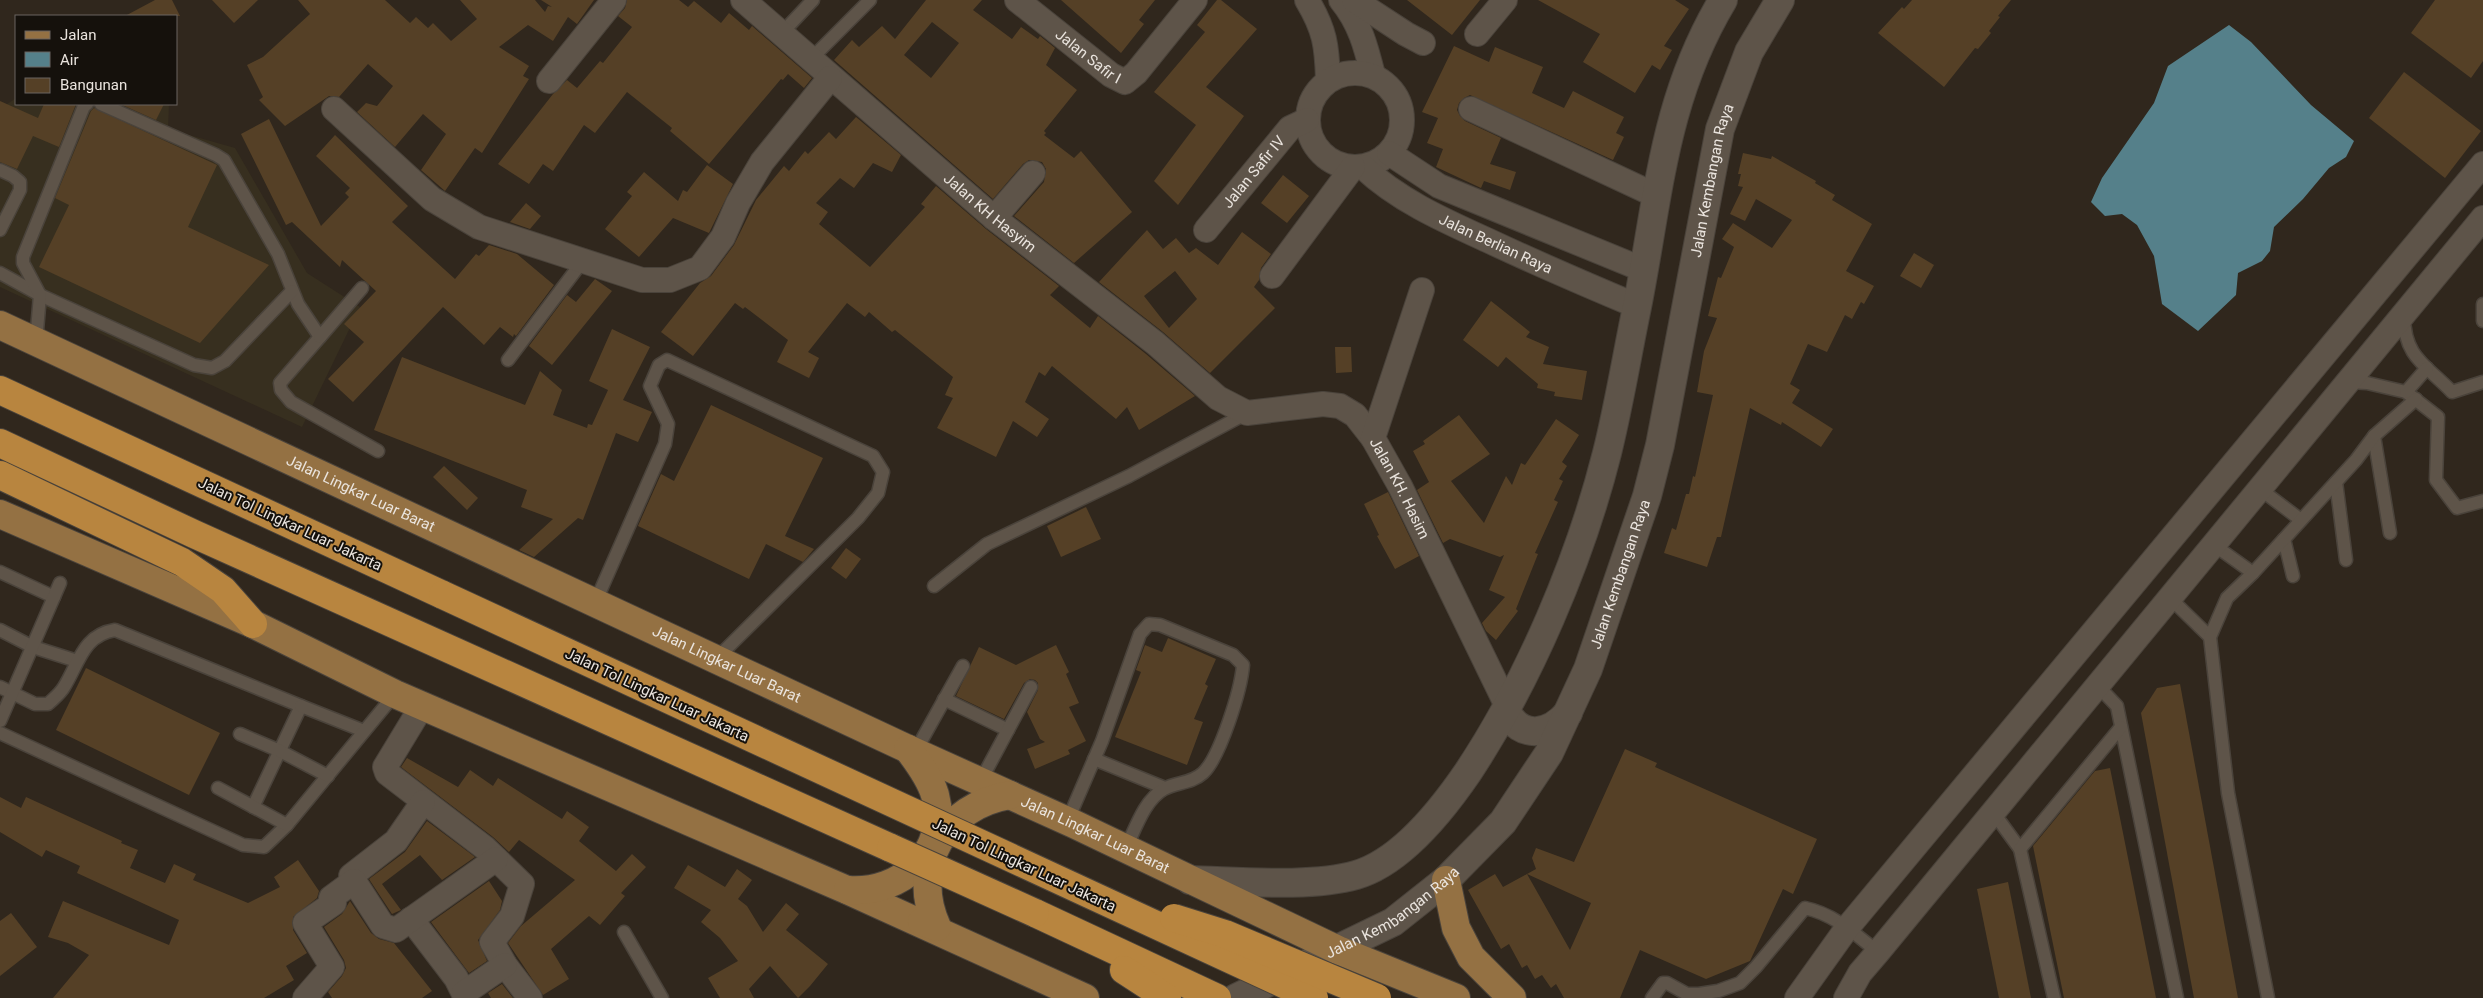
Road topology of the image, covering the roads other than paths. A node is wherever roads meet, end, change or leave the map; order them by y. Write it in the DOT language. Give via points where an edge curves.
graph roads {
  1 [pos="614,0"];
  2 [pos="742,0"];
  3 [pos="812,0"];
  4 [pos="870,0"];
  5 [pos="1017,0"];
  6 [pos="1194,0"];
  7 [pos="1307,0"];
  8 [pos="1341,0"];
  9 [pos="1354,0"];
  10 [pos="1505,0"];
  11 [pos="1723,0"];
  12 [pos="1780,0"];
  13 [pos="781,34"];
  14 [pos="1477,34"];
  15 [pos="1423,43"];
  16 [pos="810,60"];
  17 [pos="1373,75"];
  18 [pos="830,78"];
  19 [pos="1328,80"];
  20 [pos="549,81"];
  21 [pos="86,105"];
  22 [pos="103,105"];
  23 [pos="334,109"];
  24 [pos="1472,109"];
  25 [pos="1307,120"];
  26 [pos="1389,153"];
  27 [pos="2483,164"];
  28 [pos="1358,167"];
  29 [pos="0,170"];
  30 [pos="1033,173"];
  31 [pos="1655,195"];
  32 [pos="994,218"];
  33 [pos="2483,218"];
  34 [pos="0,230"];
  35 [pos="1206,230"];
  36 [pos="582,262"];
  37 [pos="1644,270"];
  38 [pos="0,273"];
  39 [pos="1272,276"];
  40 [pos="362,288"];
  41 [pos="1422,290"];
  42 [pos="292,291"];
  43 [pos="40,296"];
  44 [pos="2483,304"];
  45 [pos="1637,306"];
  46 [pos="2404,314"];
  47 [pos="2483,321"];
  48 [pos="0,325"];
  49 [pos="320,337"];
  50 [pos="36,342"];
  51 [pos="508,360"];
  52 [pos="2427,368"];
  53 [pos="2348,382"];
  54 [pos="2483,382"];
  55 [pos="0,390"];
  56 [pos="2411,396"];
  57 [pos="1247,413"];
  58 [pos="2374,436"];
  59 [pos="1373,438"];
  60 [pos="0,443"];
  61 [pos="378,451"];
  62 [pos="0,475"];
  63 [pos="2336,482"];
  64 [pos="2260,489"];
  65 [pos="2205,498"];
  66 [pos="2483,501"];
  67 [pos="0,514"];
  68 [pos="2301,520"];
  69 [pos="2233,522"];
  70 [pos="2390,533"];
  71 [pos="2284,539"];
  72 [pos="2214,545"];
  73 [pos="2346,560"];
  74 [pos="0,572"];
  75 [pos="2253,573"];
  76 [pos="2294,576"];
  77 [pos="60,583"];
  78 [pos="934,586"];
  79 [pos="54,597"];
  80 [pos="2170,598"];
  81 [pos="595,602"];
  82 [pos="253,624"];
  83 [pos="0,630"];
  84 [pos="2210,637"];
  85 [pos="33,647"];
  86 [pos="716,659"];
  87 [pos="77,661"];
  88 [pos="963,666"];
  89 [pos="2097,685"];
  90 [pos="0,687"];
  91 [pos="1031,687"];
  92 [pos="13,693"];
  93 [pos="395,694"];
  94 [pos="944,699"];
  95 [pos="301,706"];
  96 [pos="422,706"];
  97 [pos="1507,709"];
  98 [pos="1569,712"];
  99 [pos="0,721"];
  100 [pos="2121,727"];
  101 [pos="1008,730"];
  102 [pos="364,731"];
  103 [pos="0,733"];
  104 [pos="240,734"];
  105 [pos="280,750"];
  106 [pos="912,750"];
  107 [pos="1094,759"];
  108 [pos="328,776"];
  109 [pos="980,782"];
  110 [pos="218,788"];
  111 [pos="1165,788"];
  112 [pos="1020,800"];
  113 [pos="423,802"];
  114 [pos="253,806"];
  115 [pos="1993,812"];
  116 [pos="1067,822"];
  117 [pos="287,825"];
  118 [pos="2020,849"];
  119 [pos="1125,850"];
  120 [pos="496,859"];
  121 [pos="1054,879"];
  122 [pos="1190,880"];
  123 [pos="1446,880"];
  124 [pos="354,881"];
  125 [pos="847,890"];
  126 [pos="1036,913"];
  127 [pos="908,917"];
  128 [pos="410,919"];
  129 [pos="1283,924"];
  130 [pos="1847,928"];
  131 [pos="624,932"];
  132 [pos="958,939"];
  133 [pos="1338,950"];
  134 [pos="1878,952"];
  135 [pos="505,965"];
  136 [pos="1289,973"];
  137 [pos="1070,994"];
  138 [pos="465,996"];
  139 [pos="305,998"];
  140 [pos="530,998"];
  141 [pos="662,998"];
  142 [pos="1167,998"];
  143 [pos="1217,998"];
  144 [pos="1236,998"];
  145 [pos="1314,998"];
  146 [pos="1378,998"];
  147 [pos="1456,998"];
  148 [pos="1512,998"];
  149 [pos="1652,998"];
  150 [pos="1798,998"];
  151 [pos="1846,998"];
  152 [pos="2054,998"];
  153 [pos="2177,998"];
  154 [pos="2268,998"];
  1 -- 20 [label="street"];
  2 -- 13 [label="street, Jalan KH Hasyim"];
  3 -- 13 [label="lane"];
  4 -- 16 [label="lane"];
  5 -- 6 [label="street, Jalan Safir I" via="1111,75 1125,82 1136,73"];
  7 -- 19 [label="street" via="1319,19 1328,47"];
  8 -- 17 [label="street" via="1357,23 1366,44"];
  9 -- 15 [label="street"];
  10 -- 14 [label="street"];
  11 -- 31 [label="main road" via="1706,29 1685,78 1670,124"];
  12 -- 98 [label="main road, Jalan Kembangan Raya" via="1749,52 1720,129 1660,446 1647,496 1588,669"];
  13 -- 16 [label="street, Jalan KH Hasyim"];
  16 -- 18 [label="street, Jalan KH Hasyim"];
  17 -- 19 [label="street" via="1358,72"];
  17 -- 26 [label="street" via="1389,85 1399,101 1403,119 1399,138"];
  18 -- 32 [label="street, Jalan KH Hasyim"];
  18 -- 36 [label="street" via="762,162 723,237 700,268 670,280 642,280"];
  19 -- 25 [label="street" via="1317,91"];
  21 -- 43 [label="lane" via="23,257"];
  22 -- 42 [label="lane" via="224,160 278,254"];
  23 -- 36 [label="street" via="432,199 479,227"];
  24 -- 31 [label="street"];
  25 -- 28 [label="street" via="1313,143 1321,153 1341,166"];
  25 -- 35 [label="street, Jalan Safir IV" via="1290,128"];
  26 -- 28 [label="street" via="1372,164"];
  26 -- 37 [label="street, Jalan Berlian Raya" via="1439,186"];
  27 -- 65 [label="street"];
  28 -- 39 [label="street"];
  28 -- 45 [label="street, Jalan Berlian Raya" via="1438,216 1542,266"];
  29 -- 34 [label="lane" via="20,182 20,190"];
  30 -- 32 [label="street"];
  31 -- 37 [label="main road"];
  32 -- 57 [label="street, Jalan KH Hasyim" via="1156,342 1218,398"];
  33 -- 46 [label="street"];
  36 -- 51 [label="lane"];
  37 -- 45 [label="main road"];
  38 -- 43 [label="lane"];
  40 -- 49 [label="lane"];
  41 -- 59 [label="street"];
  42 -- 43 [label="lane" via="226,361 212,368 194,365"];
  42 -- 49 [label="lane"];
  43 -- 50 [label="lane"];
  44 -- 47 [label="lane"];
  45 -- 97 [label="main road" via="1607,454 1578,547"];
  46 -- 52 [label="lane" via="2404,334 2411,352"];
  46 -- 53 [label="street"];
  48 -- 50 [label="main road, Jalan Lingkar Luar Barat"];
  49 -- 61 [label="lane" via="280,383 281,390 291,402"];
  50 -- 81 [label="main road, Jalan Lingkar Luar Barat"];
  52 -- 54 [label="lane" via="2452,392"];
  52 -- 56 [label="lane"];
  53 -- 56 [label="lane" via="2367,383"];
  53 -- 64 [label="street"];
  55 -- 121 [label="highway, Jalan Tol Lingkar Luar Jakarta, bridge"];
  56 -- 58 [label="lane" via="2392,423"];
  56 -- 66 [label="lane" via="2438,417 2436,480 2457,508"];
  57 -- 59 [label="street, Jalan KH. Hasim" via="1323,404 1340,406 1355,415"];
  57 -- 78 [label="lane" via="1129,476 986,544"];
  58 -- 63 [label="lane"];
  58 -- 70 [label="lane"];
  59 -- 97 [label="street, Jalan KH. Hasim" via="1400,486"];
  60 -- 126 [label="highway, bridge" via="194,534"];
  62 -- 82 [label="highway" via="182,562 223,590"];
  63 -- 68 [label="lane"];
  63 -- 73 [label="lane"];
  64 -- 68 [label="lane"];
  64 -- 69 [label="street"];
  65 -- 69 [label="street"];
  65 -- 130 [label="street"];
  67 -- 82 [label="main road"];
  68 -- 71 [label="lane"];
  69 -- 72 [label="street"];
  71 -- 75 [label="lane"];
  71 -- 76 [label="lane"];
  72 -- 75 [label="lane"];
  72 -- 80 [label="street"];
  74 -- 79 [label="lane"];
  75 -- 84 [label="lane" via="2223,604"];
  77 -- 79 [label="lane"];
  79 -- 85 [label="lane"];
  80 -- 84 [label="lane"];
  80 -- 89 [label="street"];
  81 -- 86 [label="main road, Jalan Lingkar Luar Barat"];
  81 -- 86 [label="lane" via="665,444 668,424 650,386 659,365 667,360 873,456 883,472 878,493 858,518"];
  82 -- 93 [label="main road"];
  83 -- 85 [label="lane"];
  84 -- 154 [label="lane" via="2228,793"];
  85 -- 87 [label="lane"];
  85 -- 92 [label="lane"];
  86 -- 106 [label="main road, Jalan Lingkar Luar Barat"];
  87 -- 92 [label="lane" via="64,689 48,704 35,704"];
  87 -- 95 [label="lane" via="102,632 116,630"];
  88 -- 94 [label="lane"];
  89 -- 100 [label="lane" via="2116,706"];
  89 -- 115 [label="street"];
  90 -- 92 [label="lane"];
  91 -- 101 [label="lane"];
  92 -- 99 [label="lane"];
  93 -- 96 [label="main road"];
  93 -- 102 [label="lane"];
  94 -- 101 [label="lane"];
  94 -- 106 [label="lane"];
  95 -- 102 [label="lane"];
  95 -- 105 [label="lane"];
  96 -- 113 [label="street" via="386,767 391,778"];
  96 -- 125 [label="main road"];
  97 -- 98 [label="main road" via="1511,720 1523,730 1541,731 1561,721"];
  97 -- 122 [label="main road" via="1460,784 1431,820 1394,856 1357,875 1328,880"];
  98 -- 123 [label="main road, Jalan Kembangan Raya" via="1549,753 1503,822"];
  100 -- 118 [label="lane"];
  100 -- 153 [label="lane"];
  101 -- 109 [label="lane"];
  102 -- 108 [label="lane"];
  103 -- 117 [label="lane" via="244,845 264,847"];
  104 -- 105 [label="lane"];
  105 -- 108 [label="lane"];
  105 -- 114 [label="lane"];
  106 -- 109 [label="main road, Jalan Lingkar Luar Barat"];
  106 -- 125 [label="main road" via="935,795 937,818 926,854 905,877 877,889"];
  107 -- 111 [label="lane"];
  107 -- 111 [label="lane" via="1140,634 1149,624 1160,625 1233,655 1243,666 1241,680 1215,757 1202,774 1184,784"];
  107 -- 116 [label="lane"];
  108 -- 117 [label="lane"];
  109 -- 112 [label="main road, Jalan Lingkar Luar Barat"];
  110 -- 114 [label="lane"];
  111 -- 119 [label="lane" via="1151,801"];
  112 -- 116 [label="main road, Jalan Lingkar Luar Barat"];
  112 -- 127 [label="main road" via="994,798 976,805 952,823 931,857 927,878 928,900 937,927"];
  112 -- 132 [label="main road" via="987,811 972,824 956,844 946,866 946,914"];
  113 -- 120 [label="street" via="486,848"];
  113 -- 124 [label="street" via="396,841 351,876"];
  114 -- 117 [label="lane"];
  115 -- 118 [label="lane"];
  115 -- 134 [label="street"];
  116 -- 119 [label="main road, Jalan Lingkar Luar Barat"];
  118 -- 152 [label="lane"];
  119 -- 122 [label="main road, Jalan Lingkar Luar Barat"];
  120 -- 128 [label="street"];
  120 -- 135 [label="street" via="522,884 512,916 492,942"];
  121 -- 145 [label="highway, Jalan Tol Lingkar Luar Jakarta, bridge"];
  121 -- 146 [label="highway, bridge" via="1225,934"];
  122 -- 129 [label="main road, Jalan Lingkar Luar Barat"];
  123 -- 133 [label="main road, Jalan Kembangan Raya" via="1393,922"];
  123 -- 148 [label="main road" via="1456,928 1471,956"];
  124 -- 128 [label="street" via="383,926 396,930"];
  124 -- 139 [label="street" via="331,898 334,903 305,923 332,967"];
  125 -- 127 [label="main road"];
  126 -- 142 [label="highway"];
  126 -- 143 [label="highway"];
  127 -- 132 [label="main road"];
  128 -- 138 [label="street" via="456,978"];
  129 -- 133 [label="main road, Jalan Lingkar Luar Barat"];
  129 -- 136 [label="main road" via="1293,951"];
  130 -- 134 [label="lane"];
  130 -- 149 [label="lane" via="1822,912 1805,908 1740,983 1718,991 1687,994 1662,983"];
  130 -- 150 [label="street"];
  131 -- 141 [label="lane"];
  132 -- 137 [label="main road"];
  133 -- 136 [label="main road, Jalan Kembangan Raya"];
  133 -- 147 [label="main road, Jalan Lingkar Luar Barat"];
  134 -- 151 [label="street" via="1860,973"];
  135 -- 138 [label="street"];
  135 -- 140 [label="street"];
  136 -- 144 [label="main road, Jalan Kembangan Raya"];
}
